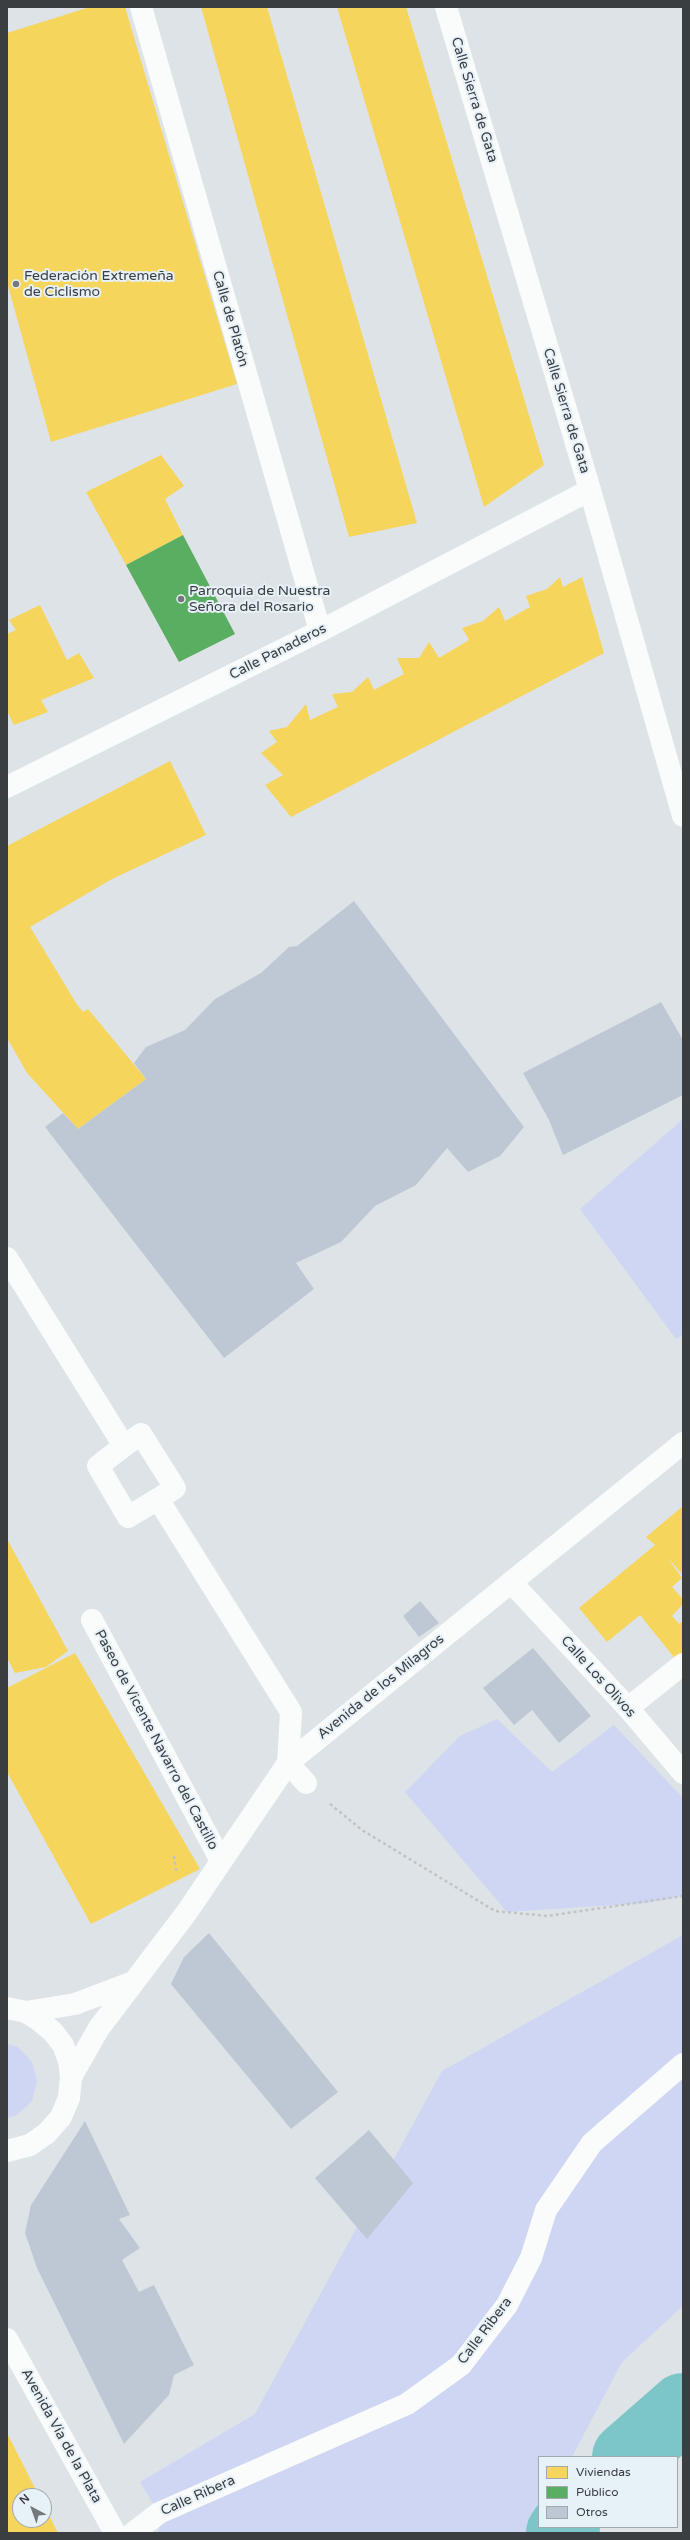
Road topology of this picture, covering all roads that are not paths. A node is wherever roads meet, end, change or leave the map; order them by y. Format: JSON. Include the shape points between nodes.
{"nodes":[{"id":1,"x":141,"y":7,"type":"edge"},
{"id":2,"x":446,"y":7,"type":"edge"},
{"id":3,"x":590,"y":490,"type":"junction"},
{"id":4,"x":320,"y":631,"type":"junction"},
{"id":5,"x":7,"y":787,"type":"edge"},
{"id":6,"x":683,"y":816,"type":"edge"},
{"id":7,"x":7,"y":1258,"type":"edge"},
{"id":8,"x":683,"y":1443,"type":"edge"},
{"id":9,"x":124,"y":1446,"type":"junction"},
{"id":10,"x":158,"y":1499,"type":"junction"},
{"id":11,"x":511,"y":1582,"type":"junction"},
{"id":12,"x":92,"y":1620,"type":"dead end"},
{"id":13,"x":683,"y":1664,"type":"edge"},
{"id":14,"x":628,"y":1708,"type":"junction"},
{"id":15,"x":288,"y":1763,"type":"junction"},
{"id":16,"x":683,"y":1773,"type":"edge"},
{"id":17,"x":306,"y":1783,"type":"road end"},
{"id":18,"x":220,"y":1859,"type":"junction"},
{"id":19,"x":133,"y":1982,"type":"junction"},
{"id":20,"x":16,"y":2010,"type":"edge"},
{"id":21,"x":683,"y":2064,"type":"edge"},
{"id":22,"x":71,"y":2077,"type":"junction"},
{"id":23,"x":7,"y":2151,"type":"edge"},
{"id":24,"x":7,"y":2338,"type":"edge"},
{"id":25,"x":115,"y":2533,"type":"edge"},
{"id":26,"x":134,"y":2533,"type":"edge"}],
"edges":[{"from":1,"to":4,"type":"street","name":"Calle de Platón"},
{"from":2,"to":3,"type":"street","name":"Calle Sierra de Gata"},
{"from":3,"to":4,"type":"street","name":"Calle Panaderos"},
{"from":3,"to":6,"type":"street","name":"Calle Sierra de Gata"},
{"from":4,"to":5,"type":"street","name":"Calle Panaderos"},
{"from":7,"to":9,"type":"street"},
{"from":8,"to":11,"type":"street","name":"Avenida de los Milagros"},
{"from":9,"to":10,"type":"street","via":[[141,1434],[175,1488]]},
{"from":9,"to":10,"type":"street","via":[[98,1466],[128,1516]]},
{"from":10,"to":15,"type":"street","via":[[291,1712]]},
{"from":11,"to":14,"type":"street","name":"Calle Los Olivos"},
{"from":11,"to":15,"type":"street","name":"Avenida de los Milagros"},
{"from":12,"to":18,"type":"street","name":"Paseo de Vicente Navarro del Castillo"},
{"from":13,"to":14,"type":"street"},
{"from":14,"to":16,"type":"street","name":"Calle Los Olivos"},
{"from":15,"to":17,"type":"street"},
{"from":15,"to":18,"type":"street","name":"Avenida de los Milagros"},
{"from":18,"to":19,"type":"street","name":"Avenida de los Milagros","via":[[187,1912]]},
{"from":19,"to":20,"type":"street","via":[[75,2004]]},
{"from":19,"to":22,"type":"street","name":"Avenida de los Milagros","via":[[99,2028]]},
{"from":20,"to":22,"type":"street","via":[[40,2021],[63,2045]]},
{"from":21,"to":26,"type":"street","name":"Calle Ribera","via":[[592,2143],[546,2210],[531,2258],[507,2305],[461,2365],[407,2404],[159,2513]]},
{"from":22,"to":23,"type":"street","via":[[69,2098],[64,2111],[47,2133],[30,2145]]},
{"from":24,"to":25,"type":"street","name":"Avenida Vía de la Plata"}]}
